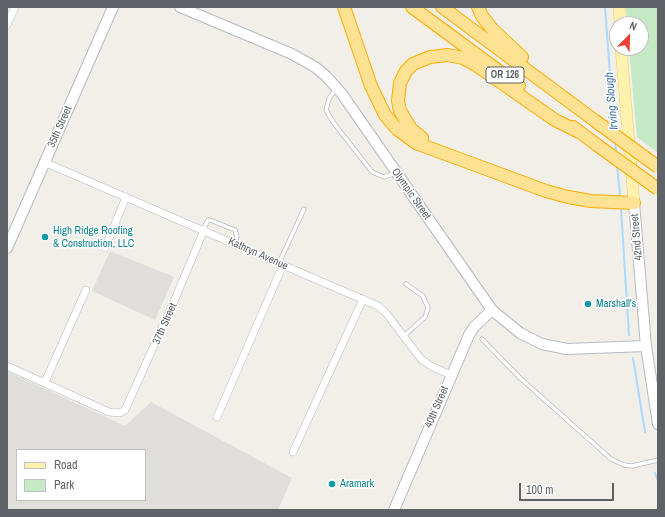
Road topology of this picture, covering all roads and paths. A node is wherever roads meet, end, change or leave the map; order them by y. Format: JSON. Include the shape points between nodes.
{"nodes":[{"id":1,"x":15,"y":7,"type":"edge"},
{"id":2,"x":113,"y":7,"type":"edge"},
{"id":3,"x":180,"y":7,"type":"edge"},
{"id":4,"x":344,"y":7,"type":"edge"},
{"id":5,"x":412,"y":7,"type":"edge"},
{"id":6,"x":442,"y":7,"type":"edge"},
{"id":7,"x":478,"y":7,"type":"edge"},
{"id":8,"x":7,"y":25,"type":"edge"},
{"id":9,"x":622,"y":56,"type":"edge"},
{"id":10,"x":337,"y":87,"type":"junction"},
{"id":11,"x":562,"y":95,"type":"junction"},
{"id":12,"x":579,"y":132,"type":"junction"},
{"id":13,"x":450,"y":155,"type":"junction"},
{"id":14,"x":44,"y":162,"type":"junction"},
{"id":15,"x":658,"y":167,"type":"edge"},
{"id":16,"x":397,"y":172,"type":"junction"},
{"id":17,"x":658,"y":189,"type":"edge"},
{"id":18,"x":126,"y":197,"type":"junction"},
{"id":19,"x":634,"y":203,"type":"junction"},
{"id":20,"x":304,"y":209,"type":"dead end"},
{"id":21,"x":203,"y":230,"type":"junction"},
{"id":22,"x":234,"y":244,"type":"junction"},
{"id":23,"x":7,"y":248,"type":"edge"},
{"id":24,"x":105,"y":248,"type":"dead end"},
{"id":25,"x":281,"y":264,"type":"junction"},
{"id":26,"x":406,"y":284,"type":"dead end"},
{"id":27,"x":86,"y":290,"type":"dead end"},
{"id":28,"x":363,"y":300,"type":"junction"},
{"id":29,"x":492,"y":310,"type":"junction"},
{"id":30,"x":404,"y":336,"type":"junction"},
{"id":31,"x":482,"y":339,"type":"dead end"},
{"id":32,"x":646,"y":346,"type":"junction"},
{"id":33,"x":7,"y":366,"type":"edge"},
{"id":34,"x":451,"y":375,"type":"junction"},
{"id":35,"x":44,"y":382,"type":"junction"},
{"id":36,"x":217,"y":417,"type":"dead end"},
{"id":37,"x":658,"y":424,"type":"edge"},
{"id":38,"x":294,"y":452,"type":"dead end"},
{"id":39,"x":658,"y":460,"type":"edge"},
{"id":40,"x":394,"y":510,"type":"edge"}],
"edges":[{"from":1,"to":8,"type":"street"},
{"from":2,"to":14,"type":"main road","name":"35th Street"},
{"from":3,"to":10,"type":"main road","name":"Olympic Street","via":[[304,60]]},
{"from":4,"to":13,"type":"highway","via":[[371,86],[385,115],[397,129],[416,143]]},
{"from":5,"to":12,"type":"highway","number":"OR 126"},
{"from":6,"to":11,"type":"highway","number":"OR 126"},
{"from":7,"to":11,"type":"highway","via":[[492,29],[544,75]]},
{"from":9,"to":19,"type":"main road","name":"42nd Street"},
{"from":10,"to":16,"type":"main road","name":"Olympic Street"},
{"from":10,"to":16,"type":"lane","via":[[326,110],[333,122],[372,172],[384,177]]},
{"from":11,"to":15,"type":"highway","number":"OR 126","bridge":true},
{"from":12,"to":13,"type":"highway","via":[[555,120],[463,58],[448,55],[430,57],[413,64],[406,71],[400,83],[400,112],[411,129]]},
{"from":12,"to":17,"type":"highway","number":"OR 126","bridge":true},
{"from":13,"to":19,"type":"highway","via":[[568,197]]},
{"from":14,"to":18,"type":"street","name":"Kathryn Avenue"},
{"from":14,"to":23,"type":"main road","name":"35th Street"},
{"from":16,"to":29,"type":"main road","name":"Olympic Street"},
{"from":18,"to":21,"type":"street","name":"Kathryn Avenue"},
{"from":18,"to":24,"type":"street"},
{"from":19,"to":32,"type":"main road","name":"42nd Street"},
{"from":20,"to":25,"type":"lane"},
{"from":21,"to":22,"type":"street","name":"Kathryn Avenue"},
{"from":21,"to":22,"type":"lane","via":[[208,220],[235,230],[237,237]]},
{"from":21,"to":35,"type":"street","name":"37th Street","via":[[125,410],[109,412]]},
{"from":22,"to":25,"type":"street","name":"Kathryn Avenue"},
{"from":25,"to":28,"type":"street","name":"Kathryn Avenue"},
{"from":25,"to":36,"type":"street"},
{"from":26,"to":30,"type":"lane","via":[[423,296],[428,308],[425,317]]},
{"from":27,"to":35,"type":"street"},
{"from":28,"to":30,"type":"street","name":"Kathryn Avenue","via":[[378,306],[386,313]]},
{"from":28,"to":38,"type":"street"},
{"from":29,"to":32,"type":"main road","name":"Olympic Street","via":[[520,333],[555,347],[579,350]]},
{"from":29,"to":34,"type":"main road","name":"40th Street","via":[[474,327]]},
{"from":30,"to":34,"type":"street","name":"Kathryn Avenue","via":[[421,359]]},
{"from":31,"to":39,"type":"lane","via":[[520,378],[611,459],[632,466]]},
{"from":32,"to":37,"type":"main road","name":"42nd Street"},
{"from":33,"to":35,"type":"street"},
{"from":34,"to":40,"type":"main road","name":"40th Street"}]}
